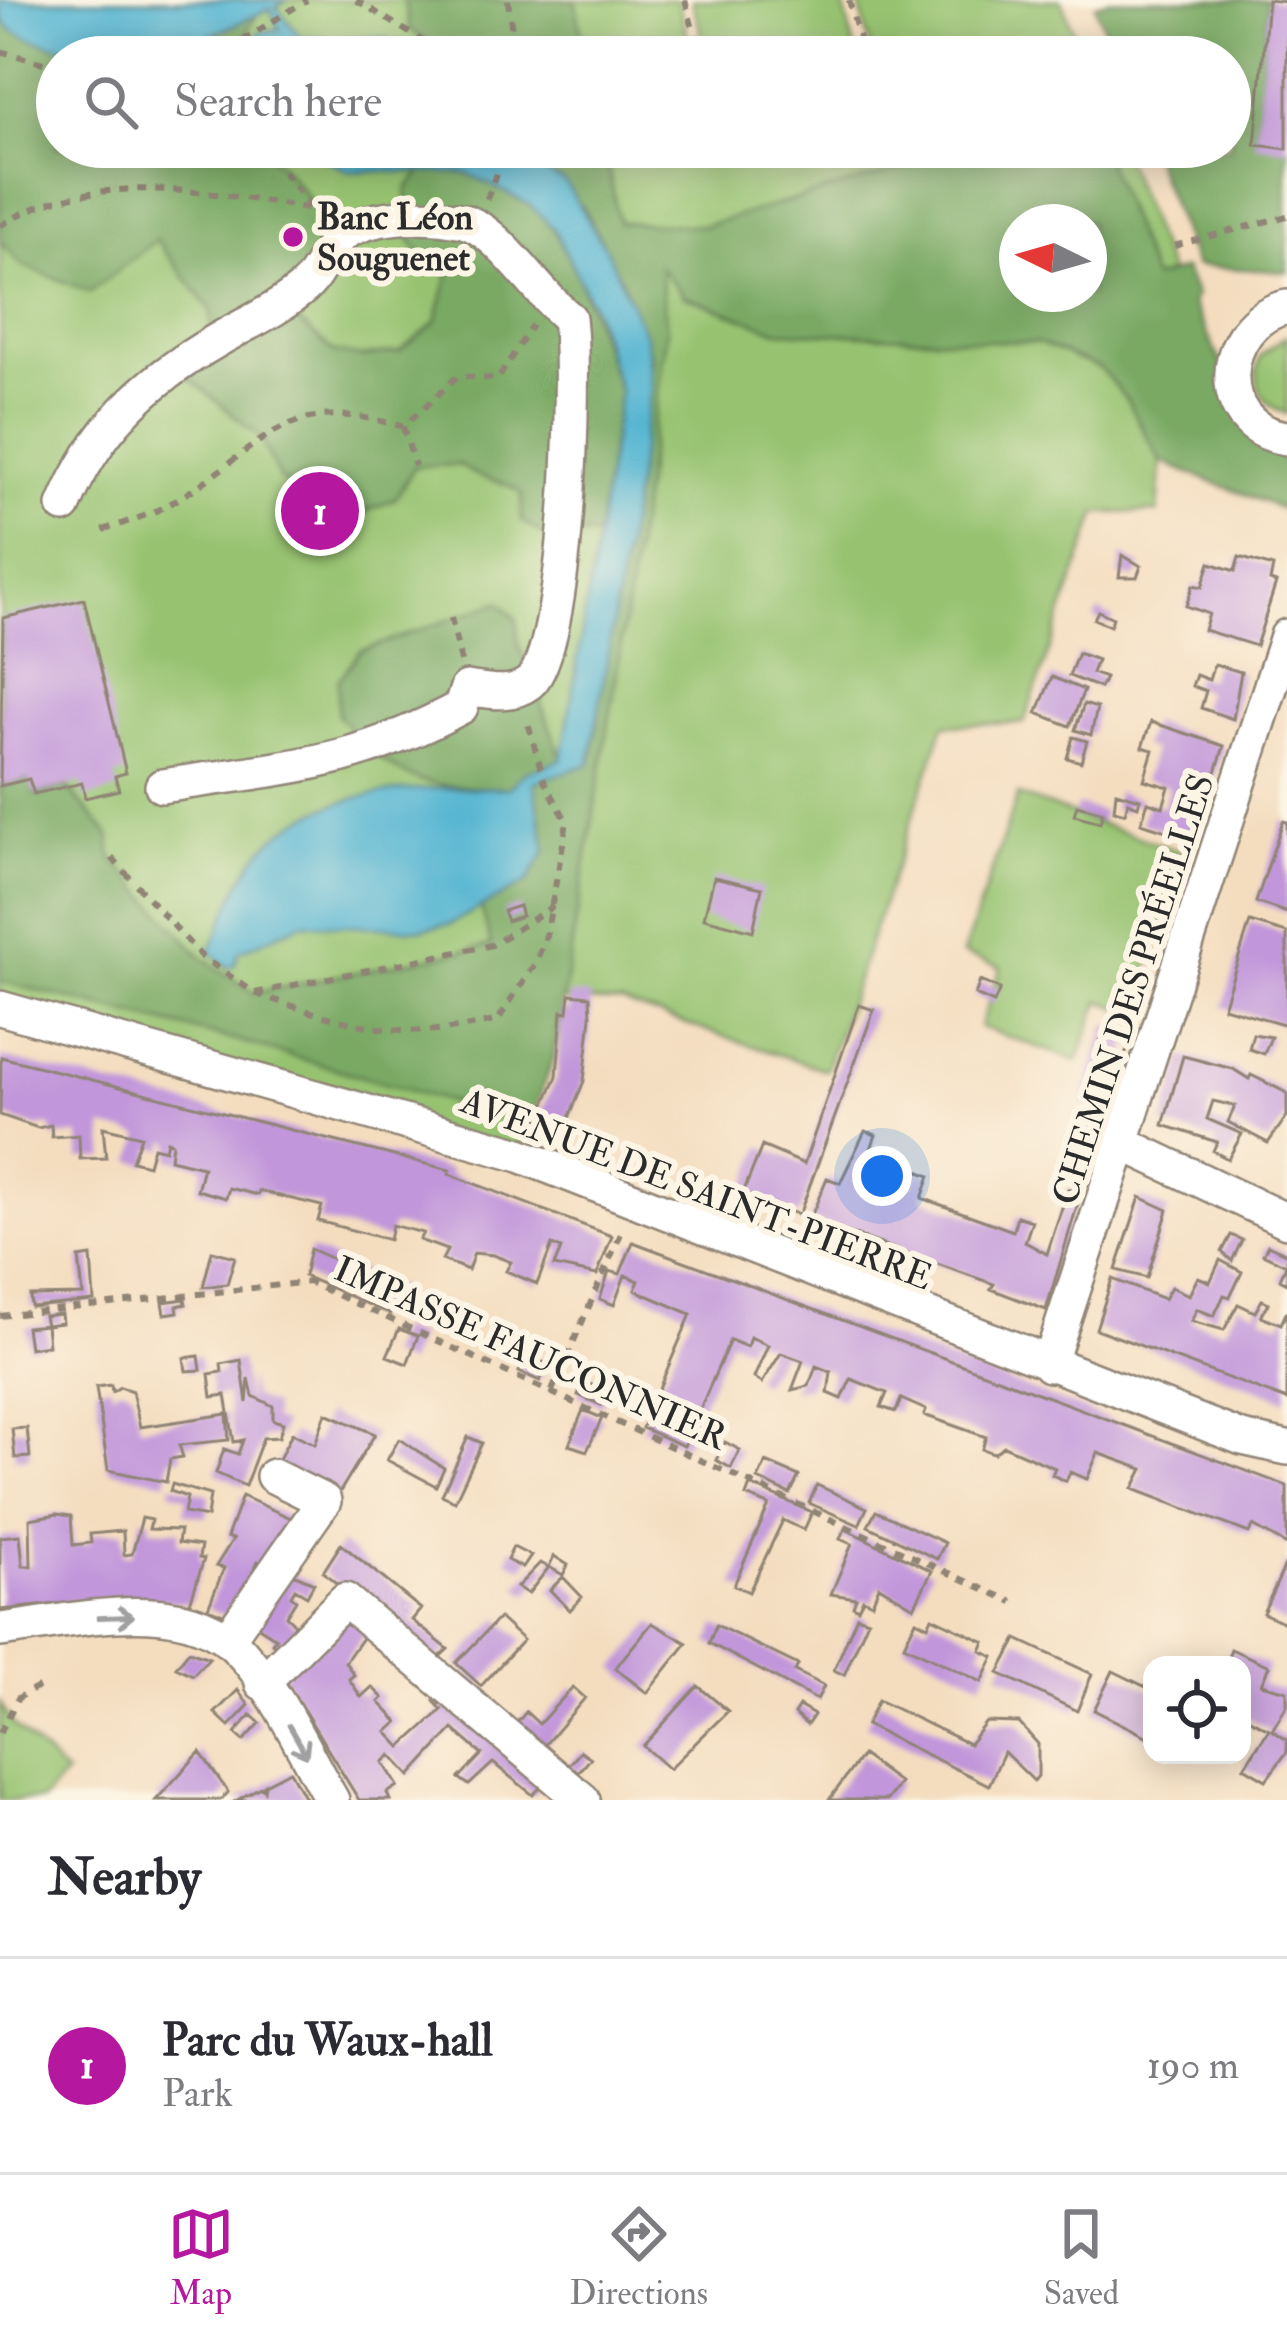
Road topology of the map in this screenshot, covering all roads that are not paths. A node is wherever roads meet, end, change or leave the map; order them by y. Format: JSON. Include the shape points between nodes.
{"nodes":[{"id":1,"x":1287,"y":307,"type":"edge"},
{"id":2,"x":1287,"y":438,"type":"edge"},
{"id":3,"x":64,"y":506,"type":"dead end"},
{"id":4,"x":1287,"y":636,"type":"edge"},
{"id":5,"x":162,"y":786,"type":"dead end"},
{"id":6,"x":0,"y":1008,"type":"edge"},
{"id":7,"x":1124,"y":1144,"type":"junction"},
{"id":8,"x":1287,"y":1221,"type":"edge"},
{"id":9,"x":1049,"y":1365,"type":"junction"},
{"id":10,"x":1287,"y":1448,"type":"edge"},
{"id":11,"x":273,"y":1476,"type":"dead end"},
{"id":12,"x":0,"y":1630,"type":"edge"},
{"id":13,"x":227,"y":1640,"type":"junction"},
{"id":14,"x":262,"y":1683,"type":"junction"},
{"id":15,"x":332,"y":1800,"type":"edge"},
{"id":16,"x":583,"y":1800,"type":"edge"}],
"edges":[{"from":1,"to":2,"type":"street","via":[[1244,332],[1230,381],[1251,422]]},
{"from":3,"to":5,"type":"street","via":[[93,442],[132,399],[306,286],[341,235],[368,223],[432,216],[479,225],[569,318],[575,421],[562,573],[532,681],[509,693],[466,688],[461,707],[370,751],[296,770]]},
{"from":4,"to":7,"type":"street","name":"CHEMIN DES PRÉELLES"},
{"from":6,"to":9,"type":"street","name":"AVENUE DE SAINT-PIERRE","via":[[461,1136]]},
{"from":7,"to":8,"type":"street"},
{"from":7,"to":9,"type":"street","name":"CHEMIN DES PRÉELLES"},
{"from":9,"to":10,"type":"street","name":"AVENUE DE SAINT-PIERRE"},
{"from":11,"to":13,"type":"street","via":[[325,1501]]},
{"from":12,"to":13,"type":"street","one_way":true,"via":[[115,1615],[184,1621]]},
{"from":13,"to":14,"type":"street"},
{"from":14,"to":15,"type":"street","one_way":true},
{"from":14,"to":16,"type":"street","via":[[346,1600]]}]}
